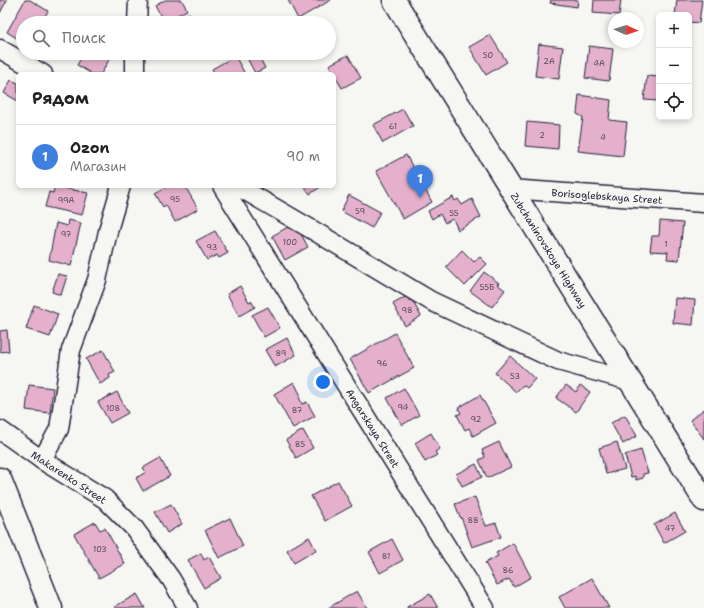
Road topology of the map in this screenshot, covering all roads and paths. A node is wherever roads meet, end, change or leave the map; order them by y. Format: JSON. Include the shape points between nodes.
{"nodes":[{"id":1,"x":138,"y":0,"type":"edge"},
{"id":2,"x":394,"y":0,"type":"edge"},
{"id":3,"x":137,"y":16,"type":"edge"},
{"id":4,"x":0,"y":49,"type":"edge"},
{"id":5,"x":16,"y":58,"type":"edge"},
{"id":6,"x":19,"y":60,"type":"edge"},
{"id":7,"x":135,"y":60,"type":"edge"},
{"id":8,"x":40,"y":72,"type":"edge"},
{"id":9,"x":135,"y":72,"type":"edge"},
{"id":10,"x":120,"y":188,"type":"edge"},
{"id":11,"x":223,"y":188,"type":"edge"},
{"id":12,"x":240,"y":188,"type":"edge"},
{"id":13,"x":510,"y":189,"type":"junction"},
{"id":14,"x":704,"y":203,"type":"edge"},
{"id":15,"x":630,"y":381,"type":"junction"},
{"id":16,"x":0,"y":430,"type":"edge"},
{"id":17,"x":42,"y":460,"type":"junction"},
{"id":18,"x":0,"y":479,"type":"edge"},
{"id":19,"x":704,"y":500,"type":"edge"},
{"id":20,"x":51,"y":608,"type":"edge"},
{"id":21,"x":188,"y":608,"type":"edge"},
{"id":22,"x":485,"y":608,"type":"edge"}],
"edges":[{"from":1,"to":3,"type":"street"},
{"from":2,"to":13,"type":"main road","name":"Zubchaninovskoye Highway"},
{"from":4,"to":5,"type":"street"},
{"from":6,"to":8,"type":"street"},
{"from":7,"to":9,"type":"street"},
{"from":10,"to":17,"type":"street","via":[[98,280],[71,350],[59,429]]},
{"from":11,"to":22,"type":"street","name":"Angarskaya Street"},
{"from":12,"to":15,"type":"street","via":[[311,228],[431,302],[558,361]]},
{"from":13,"to":14,"type":"street","name":"Borisoglebskaya Street"},
{"from":13,"to":15,"type":"main road","name":"Zubchaninovskoye Highway"},
{"from":15,"to":19,"type":"main road","name":"Zubchaninovskoye Highway"},
{"from":16,"to":17,"type":"street","name":"Makarenko Street"},
{"from":17,"to":21,"type":"street","name":"Makarenko Street","via":[[105,499],[134,528],[171,579]]},
{"from":18,"to":20,"type":"main road"}]}
